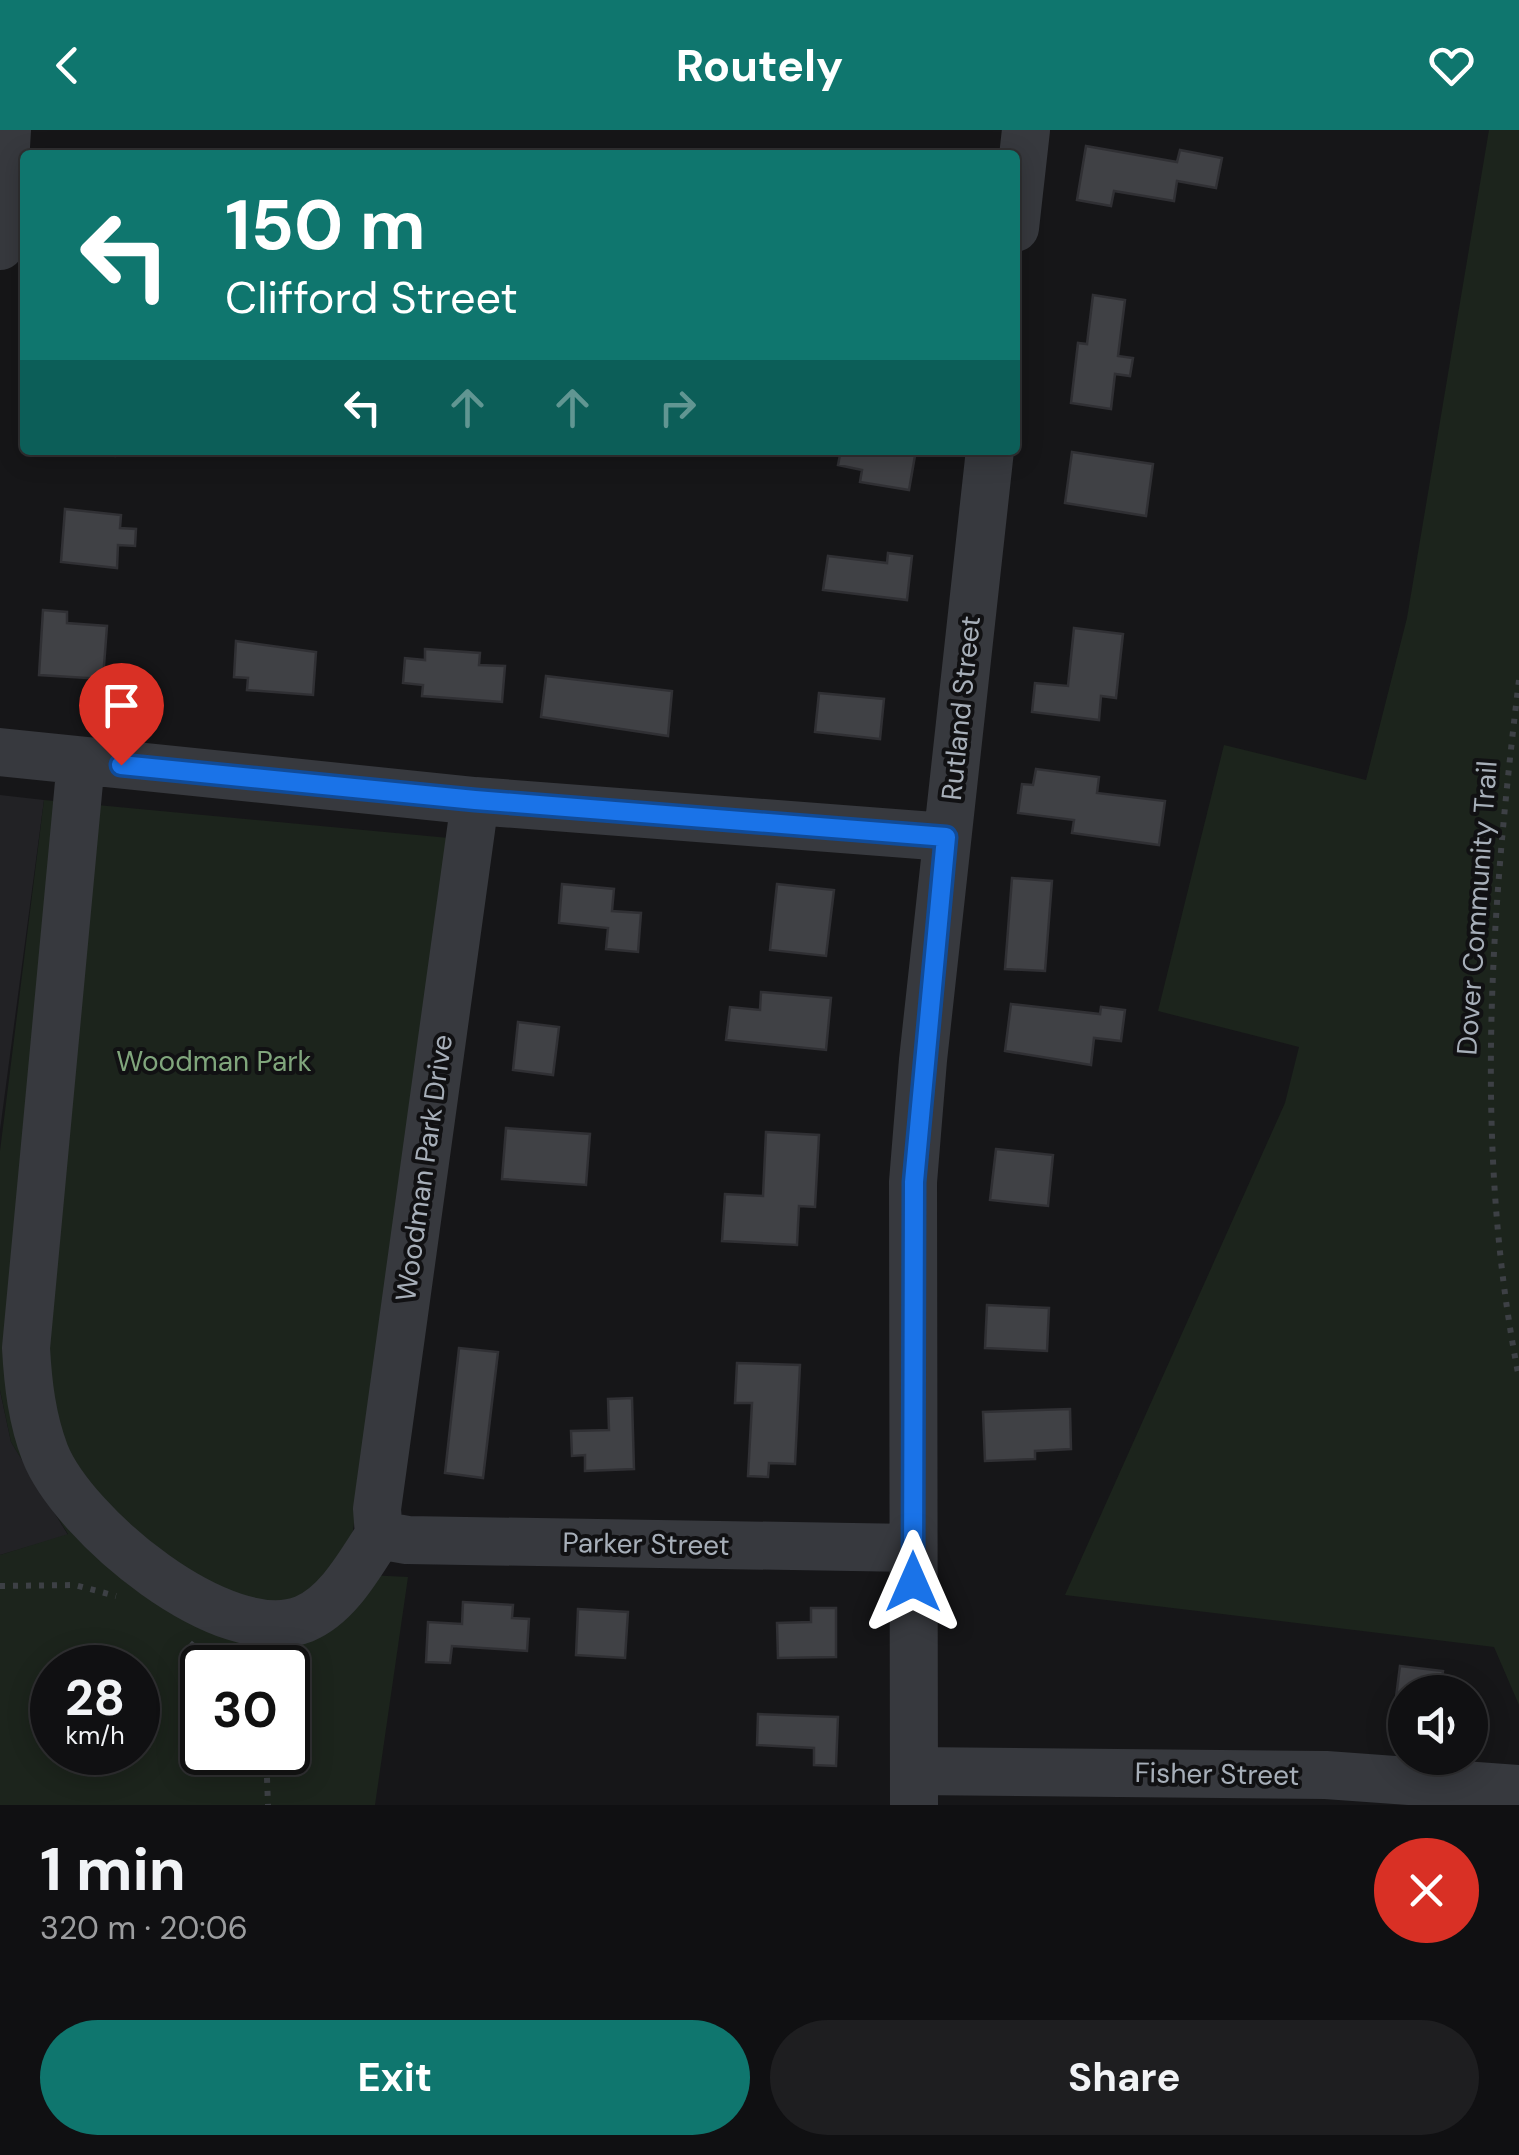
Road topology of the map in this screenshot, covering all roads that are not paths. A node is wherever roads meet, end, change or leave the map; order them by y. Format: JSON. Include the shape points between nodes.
{"nodes":[{"id":1,"x":7,"y":130,"type":"edge"},
{"id":2,"x":1026,"y":130,"type":"edge"},
{"id":3,"x":1020,"y":183,"type":"edge"},
{"id":4,"x":0,"y":246,"type":"edge"},
{"id":5,"x":989,"y":455,"type":"edge"},
{"id":6,"x":0,"y":752,"type":"edge"},
{"id":7,"x":81,"y":761,"type":"junction"},
{"id":8,"x":475,"y":800,"type":"junction"},
{"id":9,"x":946,"y":837,"type":"junction"},
{"id":10,"x":18,"y":1424,"type":"edge"},
{"id":11,"x":379,"y":1534,"type":"junction"},
{"id":12,"x":913,"y":1548,"type":"junction"},
{"id":13,"x":914,"y":1788,"type":"edge"},
{"id":14,"x":1519,"y":1788,"type":"edge"}],
"edges":[{"from":1,"to":4,"type":"street"},
{"from":2,"to":3,"type":"street"},
{"from":5,"to":9,"type":"street","name":"Rutland Street"},
{"from":6,"to":7,"type":"street"},
{"from":7,"to":8,"type":"street"},
{"from":7,"to":10,"type":"street","via":[[26,1348],[28,1390]]},
{"from":8,"to":9,"type":"street"},
{"from":8,"to":11,"type":"street","name":"Woodman Park Drive","via":[[377,1509]]},
{"from":9,"to":12,"type":"street","name":"Rutland Street","via":[[914,1182]]},
{"from":10,"to":11,"type":"street","via":[[80,1509],[152,1569],[228,1618],[281,1625],[306,1618],[328,1603]]},
{"from":11,"to":12,"type":"street","name":"Parker Street","via":[[407,1540]]},
{"from":12,"to":13,"type":"street","name":"Rutland Street"},
{"from":13,"to":14,"type":"street","name":"Fisher Street","via":[[1326,1775]]}]}
